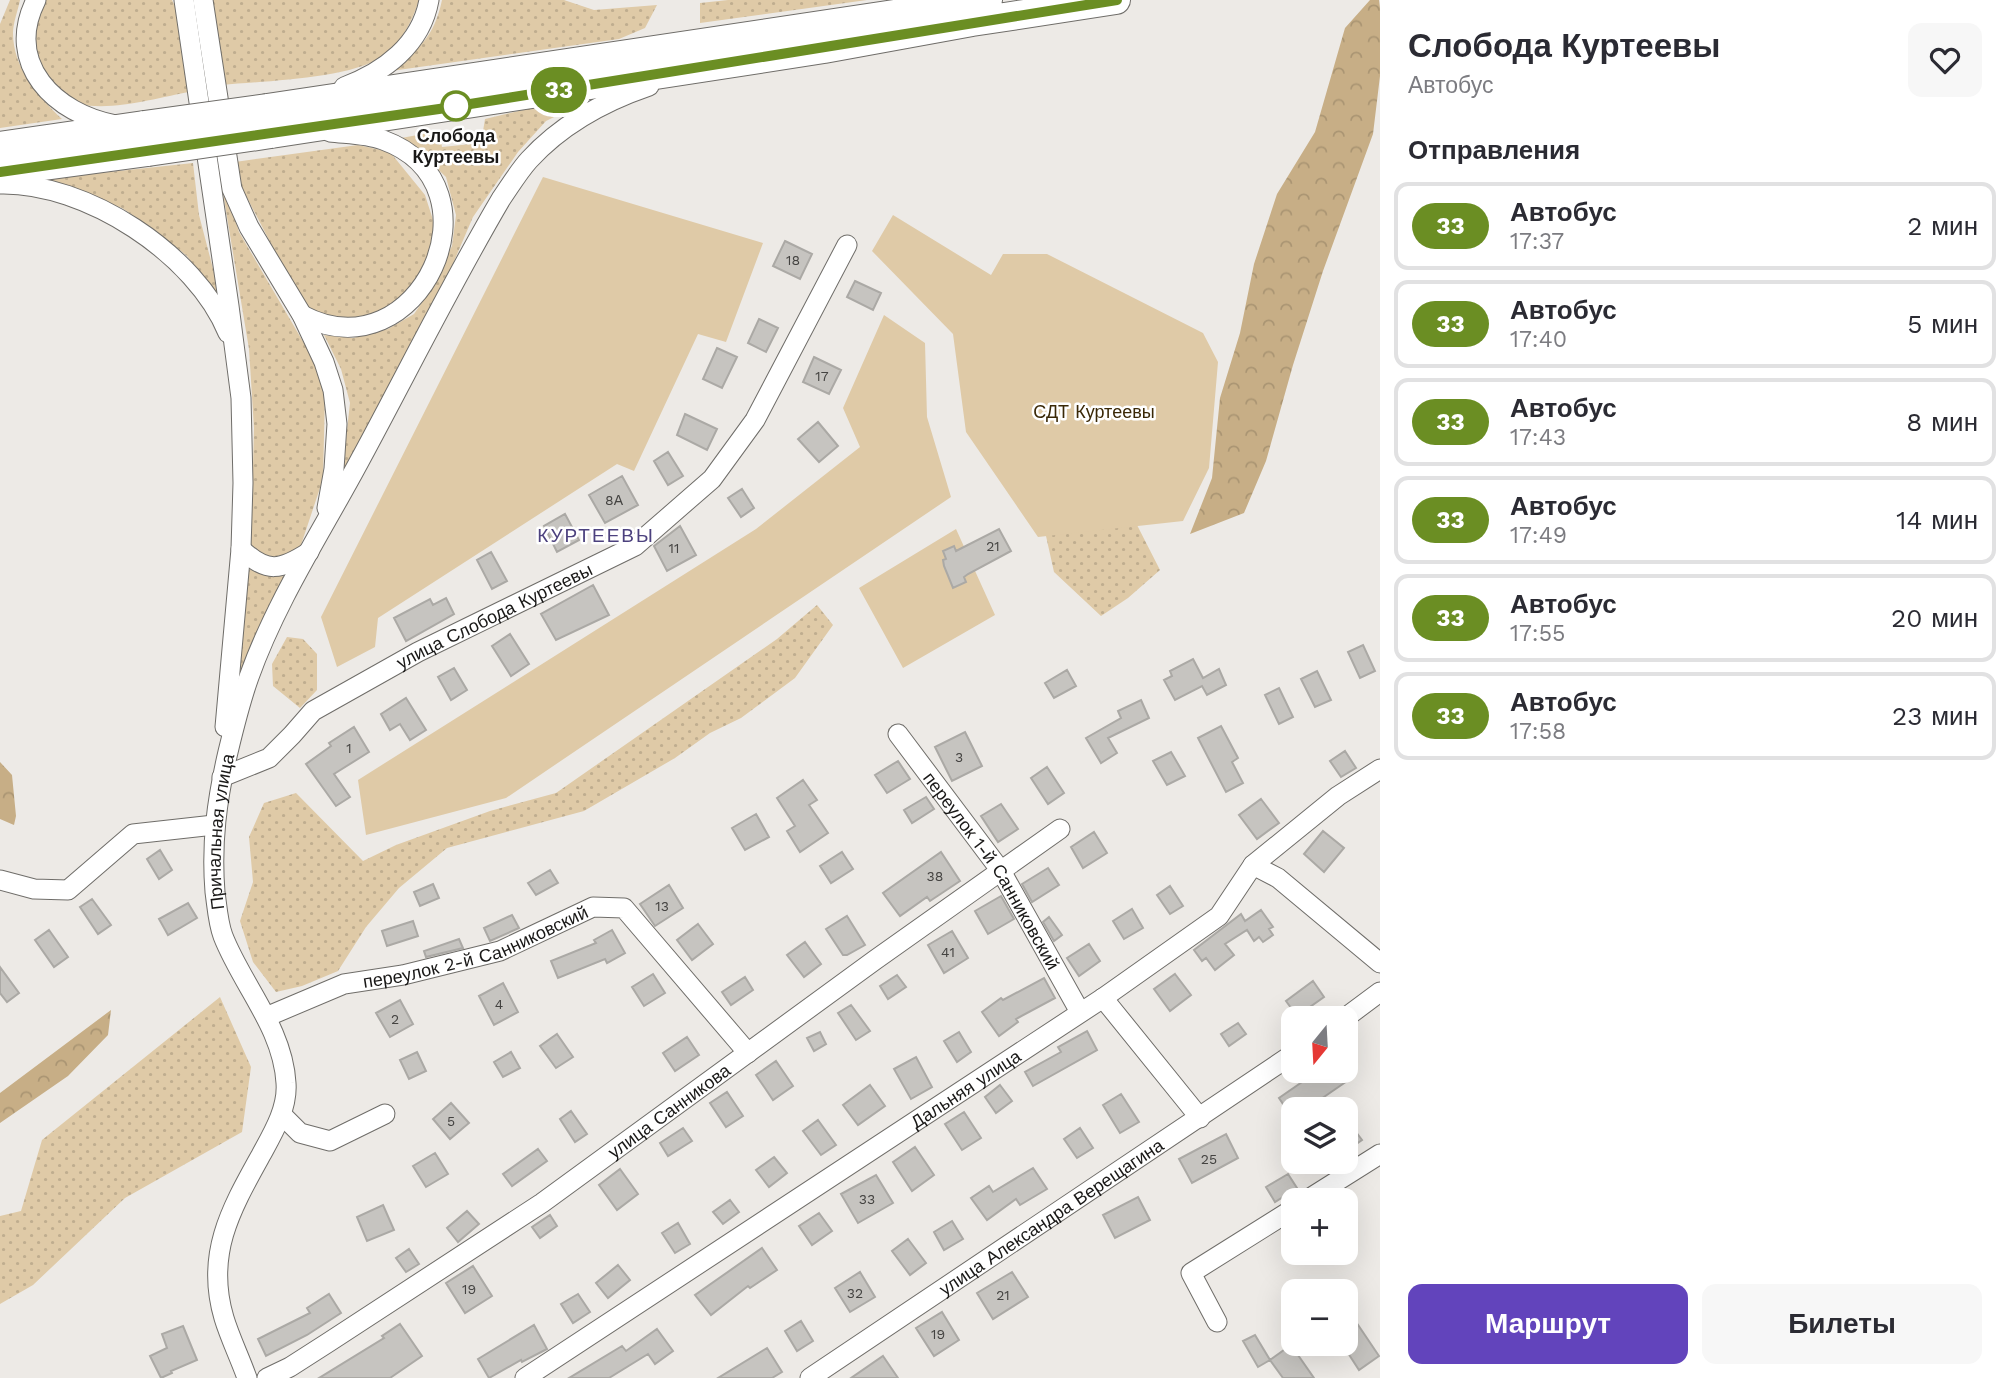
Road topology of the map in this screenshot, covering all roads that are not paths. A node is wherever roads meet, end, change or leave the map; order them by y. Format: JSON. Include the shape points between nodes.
{"nodes":[{"id":1,"x":37,"y":0,"type":"edge"},
{"id":2,"x":203,"y":0,"type":"edge"},
{"id":3,"x":429,"y":0,"type":"edge"},
{"id":4,"x":988,"y":0,"type":"edge"},
{"id":5,"x":1116,"y":0,"type":"edge"},
{"id":6,"x":183,"y":2,"type":"edge"},
{"id":7,"x":703,"y":67,"type":"junction"},
{"id":8,"x":303,"y":116,"type":"junction"},
{"id":9,"x":140,"y":135,"type":"junction"},
{"id":10,"x":0,"y":146,"type":"edge"},
{"id":11,"x":0,"y":172,"type":"edge"},
{"id":12,"x":0,"y":184,"type":"edge"},
{"id":13,"x":847,"y":245,"type":"dead end"},
{"id":14,"x":302,"y":315,"type":"junction"},
{"id":15,"x":237,"y":358,"type":"junction"},
{"id":16,"x":324,"y":522,"type":"junction"},
{"id":17,"x":241,"y":549,"type":"junction"},
{"id":18,"x":309,"y":552,"type":"junction"},
{"id":19,"x":898,"y":734,"type":"dead end"},
{"id":20,"x":1380,"y":769,"type":"edge"},
{"id":21,"x":222,"y":777,"type":"junction"},
{"id":22,"x":214,"y":825,"type":"junction"},
{"id":23,"x":1060,"y":829,"type":"dead end"},
{"id":24,"x":1253,"y":865,"type":"junction"},
{"id":25,"x":1001,"y":871,"type":"junction"},
{"id":26,"x":0,"y":880,"type":"edge"},
{"id":27,"x":1380,"y":963,"type":"edge"},
{"id":28,"x":1103,"y":998,"type":"junction"},
{"id":29,"x":1378,"y":998,"type":"edge"},
{"id":30,"x":1358,"y":1010,"type":"edge"},
{"id":31,"x":1080,"y":1012,"type":"junction"},
{"id":32,"x":266,"y":1017,"type":"junction"},
{"id":33,"x":748,"y":1053,"type":"junction"},
{"id":34,"x":1281,"y":1062,"type":"edge"},
{"id":35,"x":385,"y":1114,"type":"dead end"},
{"id":36,"x":282,"y":1115,"type":"junction"},
{"id":37,"x":1200,"y":1118,"type":"junction"},
{"id":38,"x":1380,"y":1154,"type":"edge"},
{"id":39,"x":1326,"y":1188,"type":"edge"},
{"id":40,"x":1281,"y":1217,"type":"edge"},
{"id":41,"x":1217,"y":1322,"type":"dead end"},
{"id":42,"x":247,"y":1378,"type":"edge"},
{"id":43,"x":267,"y":1378,"type":"edge"},
{"id":44,"x":525,"y":1378,"type":"edge"},
{"id":45,"x":810,"y":1378,"type":"edge"}],
"edges":[{"from":1,"to":9,"type":"street","via":[[26,44],[29,61],[43,86],[55,99],[88,118]]},
{"from":2,"to":14,"type":"street","via":[[232,189],[249,227]]},
{"from":3,"to":8,"type":"street","via":[[413,40],[385,67]]},
{"from":4,"to":8,"type":"highway"},
{"from":5,"to":7,"type":"highway"},
{"from":6,"to":15,"type":"street"},
{"from":7,"to":8,"type":"highway"},
{"from":7,"to":16,"type":"street","via":[[611,100],[558,134],[529,160],[477,240]]},
{"from":8,"to":9,"type":"highway","bridge":true},
{"from":8,"to":14,"type":"street","via":[[380,138],[410,155],[435,184],[444,231],[441,252],[429,278],[388,318],[345,329]]},
{"from":9,"to":10,"type":"highway"},
{"from":9,"to":11,"type":"highway"},
{"from":12,"to":15,"type":"street","via":[[71,198],[122,220],[161,247],[204,292],[227,330]]},
{"from":13,"to":21,"type":"street","name":"улица Слобода Куртеевы","via":[[755,420],[712,479],[635,546],[418,652],[313,711],[269,758]]},
{"from":14,"to":16,"type":"street","via":[[333,390],[337,424]]},
{"from":15,"to":17,"type":"street"},
{"from":16,"to":18,"type":"street","name":"Причальная улица"},
{"from":17,"to":18,"type":"street","via":[[269,568],[290,564]]},
{"from":17,"to":21,"type":"street"},
{"from":18,"to":21,"type":"street","name":"Причальная улица","via":[[250,674]]},
{"from":19,"to":25,"type":"street","name":"переулок 1-й Санниковский"},
{"from":20,"to":24,"type":"street","name":"Дальняя улица","via":[[1338,796]]},
{"from":21,"to":22,"type":"street","name":"Причальная улица"},
{"from":22,"to":26,"type":"street","via":[[133,834],[68,890],[34,889]]},
{"from":22,"to":32,"type":"street","name":"Причальная улица","via":[[215,894],[222,933]]},
{"from":23,"to":25,"type":"street","name":"улица Санникова"},
{"from":24,"to":27,"type":"street","via":[[1278,878]]},
{"from":24,"to":28,"type":"street","name":"Дальняя улица","via":[[1219,916]]},
{"from":25,"to":31,"type":"street","name":"переулок 1-й Санниковский"},
{"from":25,"to":33,"type":"street","name":"улица Санникова"},
{"from":28,"to":31,"type":"street","name":"Дальняя улица"},
{"from":28,"to":37,"type":"street"},
{"from":29,"to":30,"type":"street"},
{"from":31,"to":44,"type":"street","name":"Дальняя улица"},
{"from":32,"to":33,"type":"street","name":"переулок 2-й Санниковский","via":[[344,984],[500,951],[593,907],[624,908]]},
{"from":32,"to":36,"type":"street","name":"Причальная улица","via":[[287,1085]]},
{"from":33,"to":43,"type":"street","name":"улица Санникова","via":[[542,1203]]},
{"from":34,"to":37,"type":"street","name":"улица Александра Верещагина"},
{"from":35,"to":36,"type":"street","via":[[330,1141],[300,1133]]},
{"from":36,"to":42,"type":"street","name":"Причальная улица","via":[[233,1206],[217,1266],[224,1321]]},
{"from":37,"to":45,"type":"street","name":"улица Александра Верещагина"},
{"from":38,"to":39,"type":"street"},
{"from":40,"to":41,"type":"street","via":[[1191,1273]]}]}
